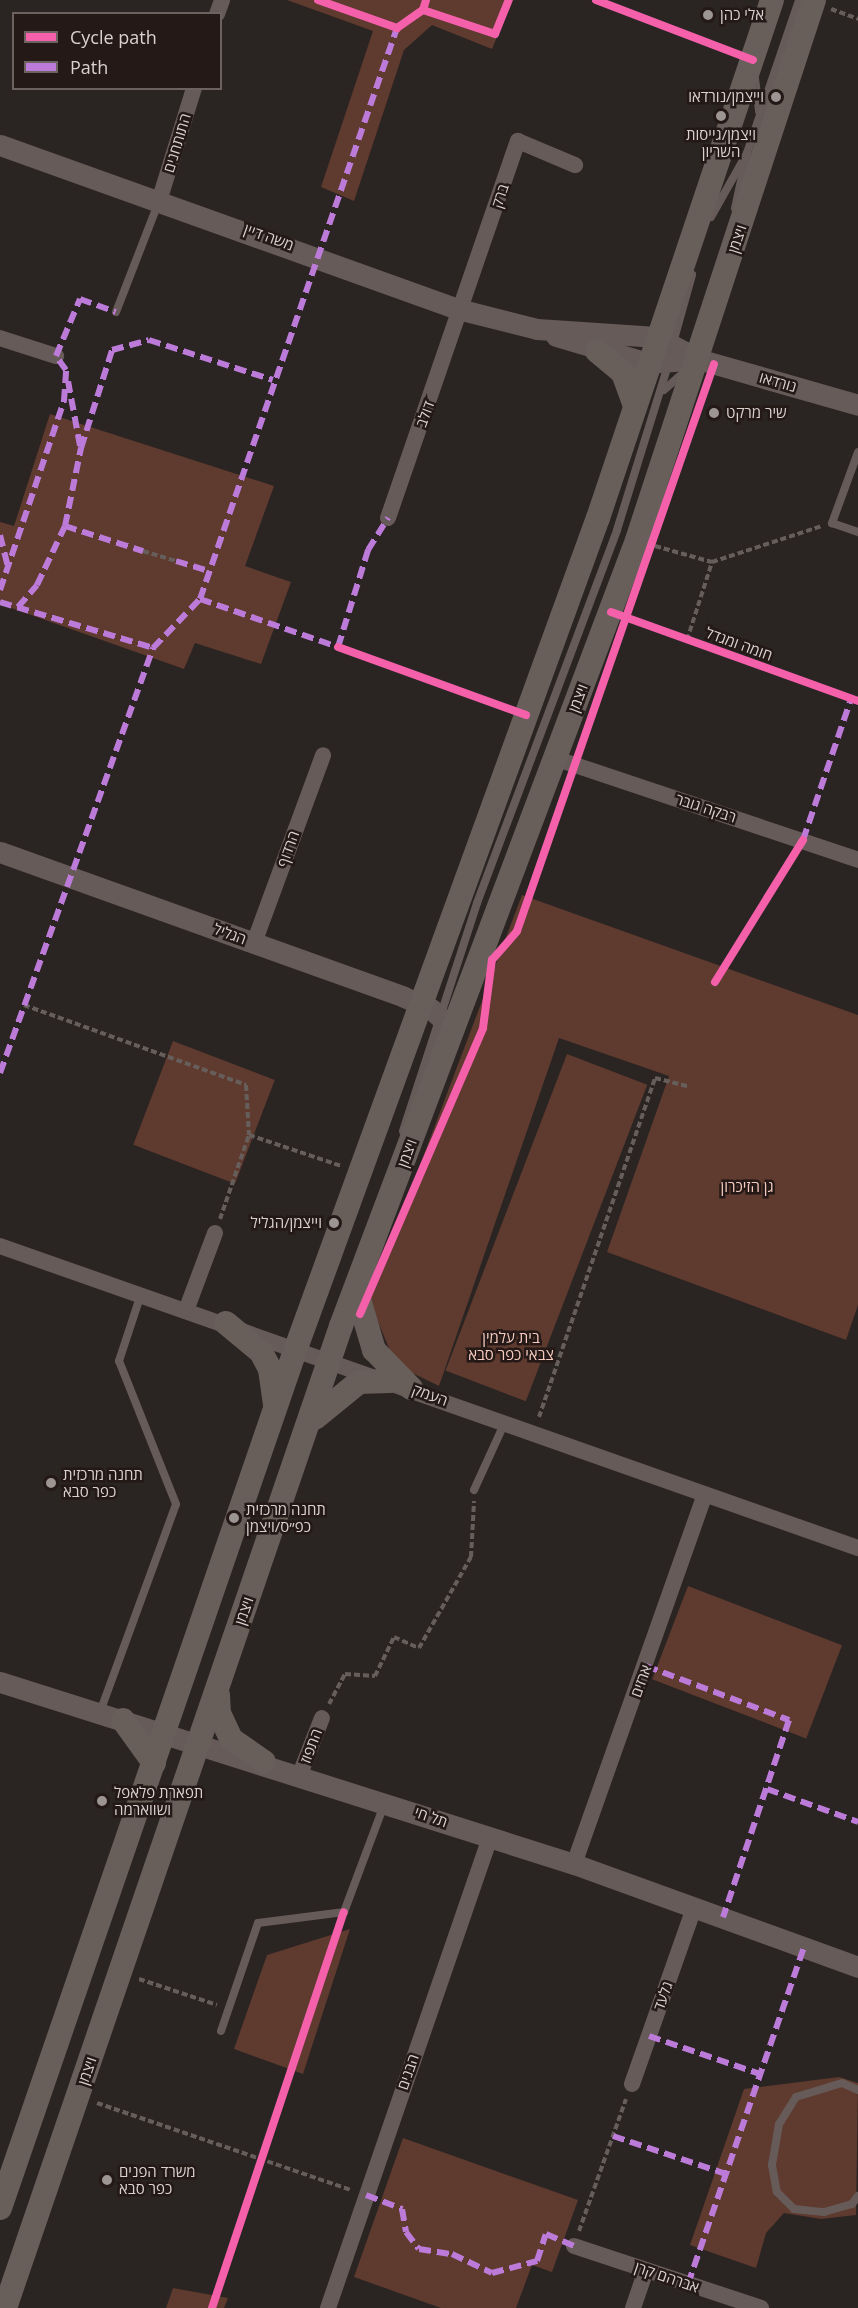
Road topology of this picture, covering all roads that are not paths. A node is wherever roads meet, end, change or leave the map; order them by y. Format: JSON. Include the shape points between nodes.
{"nodes":[{"id":1,"x":772,"y":0,"type":"edge"},
{"id":2,"x":809,"y":1,"type":"edge"},
{"id":3,"x":753,"y":60,"type":"junction"},
{"id":4,"x":193,"y":90,"type":"edge"},
{"id":5,"x":759,"y":116,"type":"junction"},
{"id":6,"x":0,"y":145,"type":"edge"},
{"id":7,"x":747,"y":153,"type":"junction"},
{"id":8,"x":575,"y":165,"type":"dead end"},
{"id":9,"x":160,"y":198,"type":"junction"},
{"id":10,"x":735,"y":242,"type":"junction"},
{"id":11,"x":462,"y":310,"type":"junction"},
{"id":12,"x":116,"y":312,"type":"dead end"},
{"id":13,"x":537,"y":328,"type":"junction"},
{"id":14,"x":0,"y":338,"type":"edge"},
{"id":15,"x":597,"y":351,"type":"junction"},
{"id":16,"x":661,"y":352,"type":"junction"},
{"id":17,"x":56,"y":356,"type":"dead end"},
{"id":18,"x":698,"y":359,"type":"junction"},
{"id":19,"x":663,"y":391,"type":"junction"},
{"id":20,"x":634,"y":403,"type":"junction"},
{"id":21,"x":858,"y":405,"type":"edge"},
{"id":22,"x":858,"y":453,"type":"edge"},
{"id":23,"x":388,"y":518,"type":"dead end"},
{"id":24,"x":858,"y":532,"type":"edge"},
{"id":25,"x":322,"y":755,"type":"dead end"},
{"id":26,"x":554,"y":758,"type":"junction"},
{"id":27,"x":0,"y":852,"type":"edge"},
{"id":28,"x":858,"y":860,"type":"edge"},
{"id":29,"x":477,"y":903,"type":"junction"},
{"id":30,"x":254,"y":943,"type":"junction"},
{"id":31,"x":438,"y":1016,"type":"junction"},
{"id":32,"x":215,"y":1233,"type":"road end"},
{"id":33,"x":0,"y":1246,"type":"edge"},
{"id":34,"x":356,"y":1288,"type":"junction"},
{"id":35,"x":141,"y":1293,"type":"junction"},
{"id":36,"x":187,"y":1308,"type":"junction"},
{"id":37,"x":226,"y":1323,"type":"junction"},
{"id":38,"x":296,"y":1348,"type":"junction"},
{"id":39,"x":329,"y":1360,"type":"junction"},
{"id":40,"x":401,"y":1385,"type":"junction"},
{"id":41,"x":275,"y":1413,"type":"junction"},
{"id":42,"x":506,"y":1422,"type":"junction"},
{"id":43,"x":308,"y":1427,"type":"junction"},
{"id":44,"x":474,"y":1490,"type":"road end"},
{"id":45,"x":704,"y":1496,"type":"junction"},
{"id":46,"x":858,"y":1548,"type":"edge"},
{"id":47,"x":0,"y":1682,"type":"edge"},
{"id":48,"x":219,"y":1684,"type":"junction"},
{"id":49,"x":100,"y":1712,"type":"junction"},
{"id":50,"x":322,"y":1718,"type":"road end"},
{"id":51,"x":123,"y":1720,"type":"junction"},
{"id":52,"x":164,"y":1734,"type":"junction"},
{"id":53,"x":199,"y":1744,"type":"junction"},
{"id":54,"x":264,"y":1762,"type":"junction"},
{"id":55,"x":154,"y":1763,"type":"junction"},
{"id":56,"x":300,"y":1774,"type":"junction"},
{"id":57,"x":385,"y":1802,"type":"junction"},
{"id":58,"x":490,"y":1837,"type":"junction"},
{"id":59,"x":574,"y":1864,"type":"junction"},
{"id":60,"x":694,"y":1908,"type":"junction"},
{"id":61,"x":858,"y":1967,"type":"edge"},
{"id":62,"x":221,"y":2031,"type":"dead end"},
{"id":63,"x":632,"y":2084,"type":"road end"},
{"id":64,"x":858,"y":2090,"type":"edge"},
{"id":65,"x":858,"y":2196,"type":"edge"},
{"id":66,"x":0,"y":2208,"type":"edge"},
{"id":67,"x":574,"y":2246,"type":"road end"},
{"id":68,"x":646,"y":2270,"type":"junction"},
{"id":69,"x":5,"y":2308,"type":"edge"},
{"id":70,"x":328,"y":2308,"type":"edge"},
{"id":71,"x":633,"y":2308,"type":"edge"},
{"id":72,"x":761,"y":2308,"type":"edge"}],
"edges":[{"from":1,"to":3,"type":"main road","name":"ויצמן"},
{"from":2,"to":5,"type":"lane"},
{"from":2,"to":10,"type":"main road","name":"ויצמן"},
{"from":3,"to":5,"type":"lane"},
{"from":3,"to":16,"type":"main road","name":"ויצמן"},
{"from":4,"to":9,"type":"street","name":"התותחנים"},
{"from":5,"to":7,"type":"lane"},
{"from":6,"to":9,"type":"street","name":"משה דיין"},
{"from":7,"to":10,"type":"lane","via":[[737,193]]},
{"from":7,"to":16,"type":"lane","via":[[710,220]]},
{"from":8,"to":11,"type":"street","name":"ברק","via":[[518,141]]},
{"from":9,"to":11,"type":"street","name":"משה דיין"},
{"from":9,"to":12,"type":"lane"},
{"from":10,"to":18,"type":"main road","name":"ויצמן"},
{"from":11,"to":13,"type":"street","name":"משה דיין"},
{"from":11,"to":23,"type":"street","name":"דולב"},
{"from":13,"to":15,"type":"street","name":"משה דיין"},
{"from":13,"to":16,"type":"street","name":"משה דיין"},
{"from":14,"to":17,"type":"street"},
{"from":15,"to":16,"type":"street","name":"משה דיין"},
{"from":15,"to":20,"type":"main road","via":[[623,373]]},
{"from":16,"to":18,"type":"street","name":"משה דיין"},
{"from":16,"to":19,"type":"lane"},
{"from":16,"to":20,"type":"main road","name":"ויצמן"},
{"from":18,"to":19,"type":"lane"},
{"from":18,"to":21,"type":"street","name":"נורדאו"},
{"from":18,"to":26,"type":"main road","name":"ויצמן","via":[[648,544]]},
{"from":19,"to":29,"type":"lane","via":[[587,615]]},
{"from":20,"to":31,"type":"main road","name":"ויצמן"},
{"from":22,"to":24,"type":"lane","via":[[832,523]]},
{"from":25,"to":30,"type":"street","name":"הרדוף"},
{"from":26,"to":28,"type":"street","name":"רבקה גובר"},
{"from":26,"to":31,"type":"main road","name":"ויצמן"},
{"from":27,"to":30,"type":"street","name":"הגליל"},
{"from":29,"to":31,"type":"lane"},
{"from":29,"to":31,"type":"lane"},
{"from":30,"to":31,"type":"street","name":"הגליל"},
{"from":31,"to":34,"type":"main road","name":"ויצמן","via":[[392,1194]]},
{"from":31,"to":38,"type":"main road","name":"ויצמן","via":[[362,1173]]},
{"from":32,"to":36,"type":"street"},
{"from":33,"to":35,"type":"street","name":"העמק"},
{"from":34,"to":39,"type":"main road","name":"ויצמן"},
{"from":34,"to":40,"type":"main road","via":[[374,1350]]},
{"from":35,"to":36,"type":"street","name":"העמק"},
{"from":35,"to":49,"type":"lane","via":[[119,1361],[176,1504]]},
{"from":36,"to":37,"type":"street","name":"העמק"},
{"from":37,"to":38,"type":"street","name":"העמק"},
{"from":37,"to":41,"type":"main road","via":[[261,1352],[270,1369]]},
{"from":38,"to":39,"type":"street","name":"העמק"},
{"from":38,"to":41,"type":"main road","name":"ויצמן"},
{"from":39,"to":40,"type":"street","name":"העמק"},
{"from":39,"to":43,"type":"main road","name":"ויצמן"},
{"from":40,"to":42,"type":"street","name":"העמק"},
{"from":40,"to":43,"type":"main road","via":[[359,1382],[341,1391]]},
{"from":41,"to":52,"type":"main road","name":"ויצמן"},
{"from":42,"to":44,"type":"lane"},
{"from":42,"to":45,"type":"street","name":"העמק"},
{"from":43,"to":48,"type":"main road","name":"ויצמן"},
{"from":45,"to":46,"type":"street","name":"העמק"},
{"from":45,"to":59,"type":"street","name":"ארזים"},
{"from":47,"to":49,"type":"street","name":"תל חי"},
{"from":48,"to":53,"type":"main road","name":"ויצמן"},
{"from":48,"to":54,"type":"main road","via":[[223,1726],[241,1749]]},
{"from":49,"to":51,"type":"street","name":"תל חי"},
{"from":50,"to":56,"type":"street","name":"התפוז"},
{"from":51,"to":52,"type":"street","name":"תל חי"},
{"from":51,"to":55,"type":"main road"},
{"from":52,"to":53,"type":"street","name":"תל חי"},
{"from":52,"to":55,"type":"main road","name":"ויצמן"},
{"from":53,"to":54,"type":"street","name":"תל חי"},
{"from":53,"to":69,"type":"main road","name":"ויצמן"},
{"from":54,"to":56,"type":"street","name":"תל חי"},
{"from":55,"to":66,"type":"main road","name":"ויצמן"},
{"from":56,"to":57,"type":"street","name":"תל חי"},
{"from":57,"to":58,"type":"street","name":"תל חי"},
{"from":57,"to":62,"type":"lane","via":[[344,1912],[258,1923]]},
{"from":58,"to":59,"type":"street","name":"תל חי"},
{"from":58,"to":70,"type":"street","name":"הבנים"},
{"from":59,"to":60,"type":"street","name":"תל חי"},
{"from":60,"to":61,"type":"street","name":"תל חי"},
{"from":60,"to":63,"type":"street","name":"גלעד"},
{"from":64,"to":65,"type":"lane","via":[[842,2083],[796,2097],[779,2124],[772,2165],[777,2192],[794,2209],[824,2212],[852,2204]]},
{"from":67,"to":68,"type":"street","name":"אברהם קרן"},
{"from":68,"to":71,"type":"street"},
{"from":68,"to":72,"type":"street","name":"אברהם קרן"}]}
